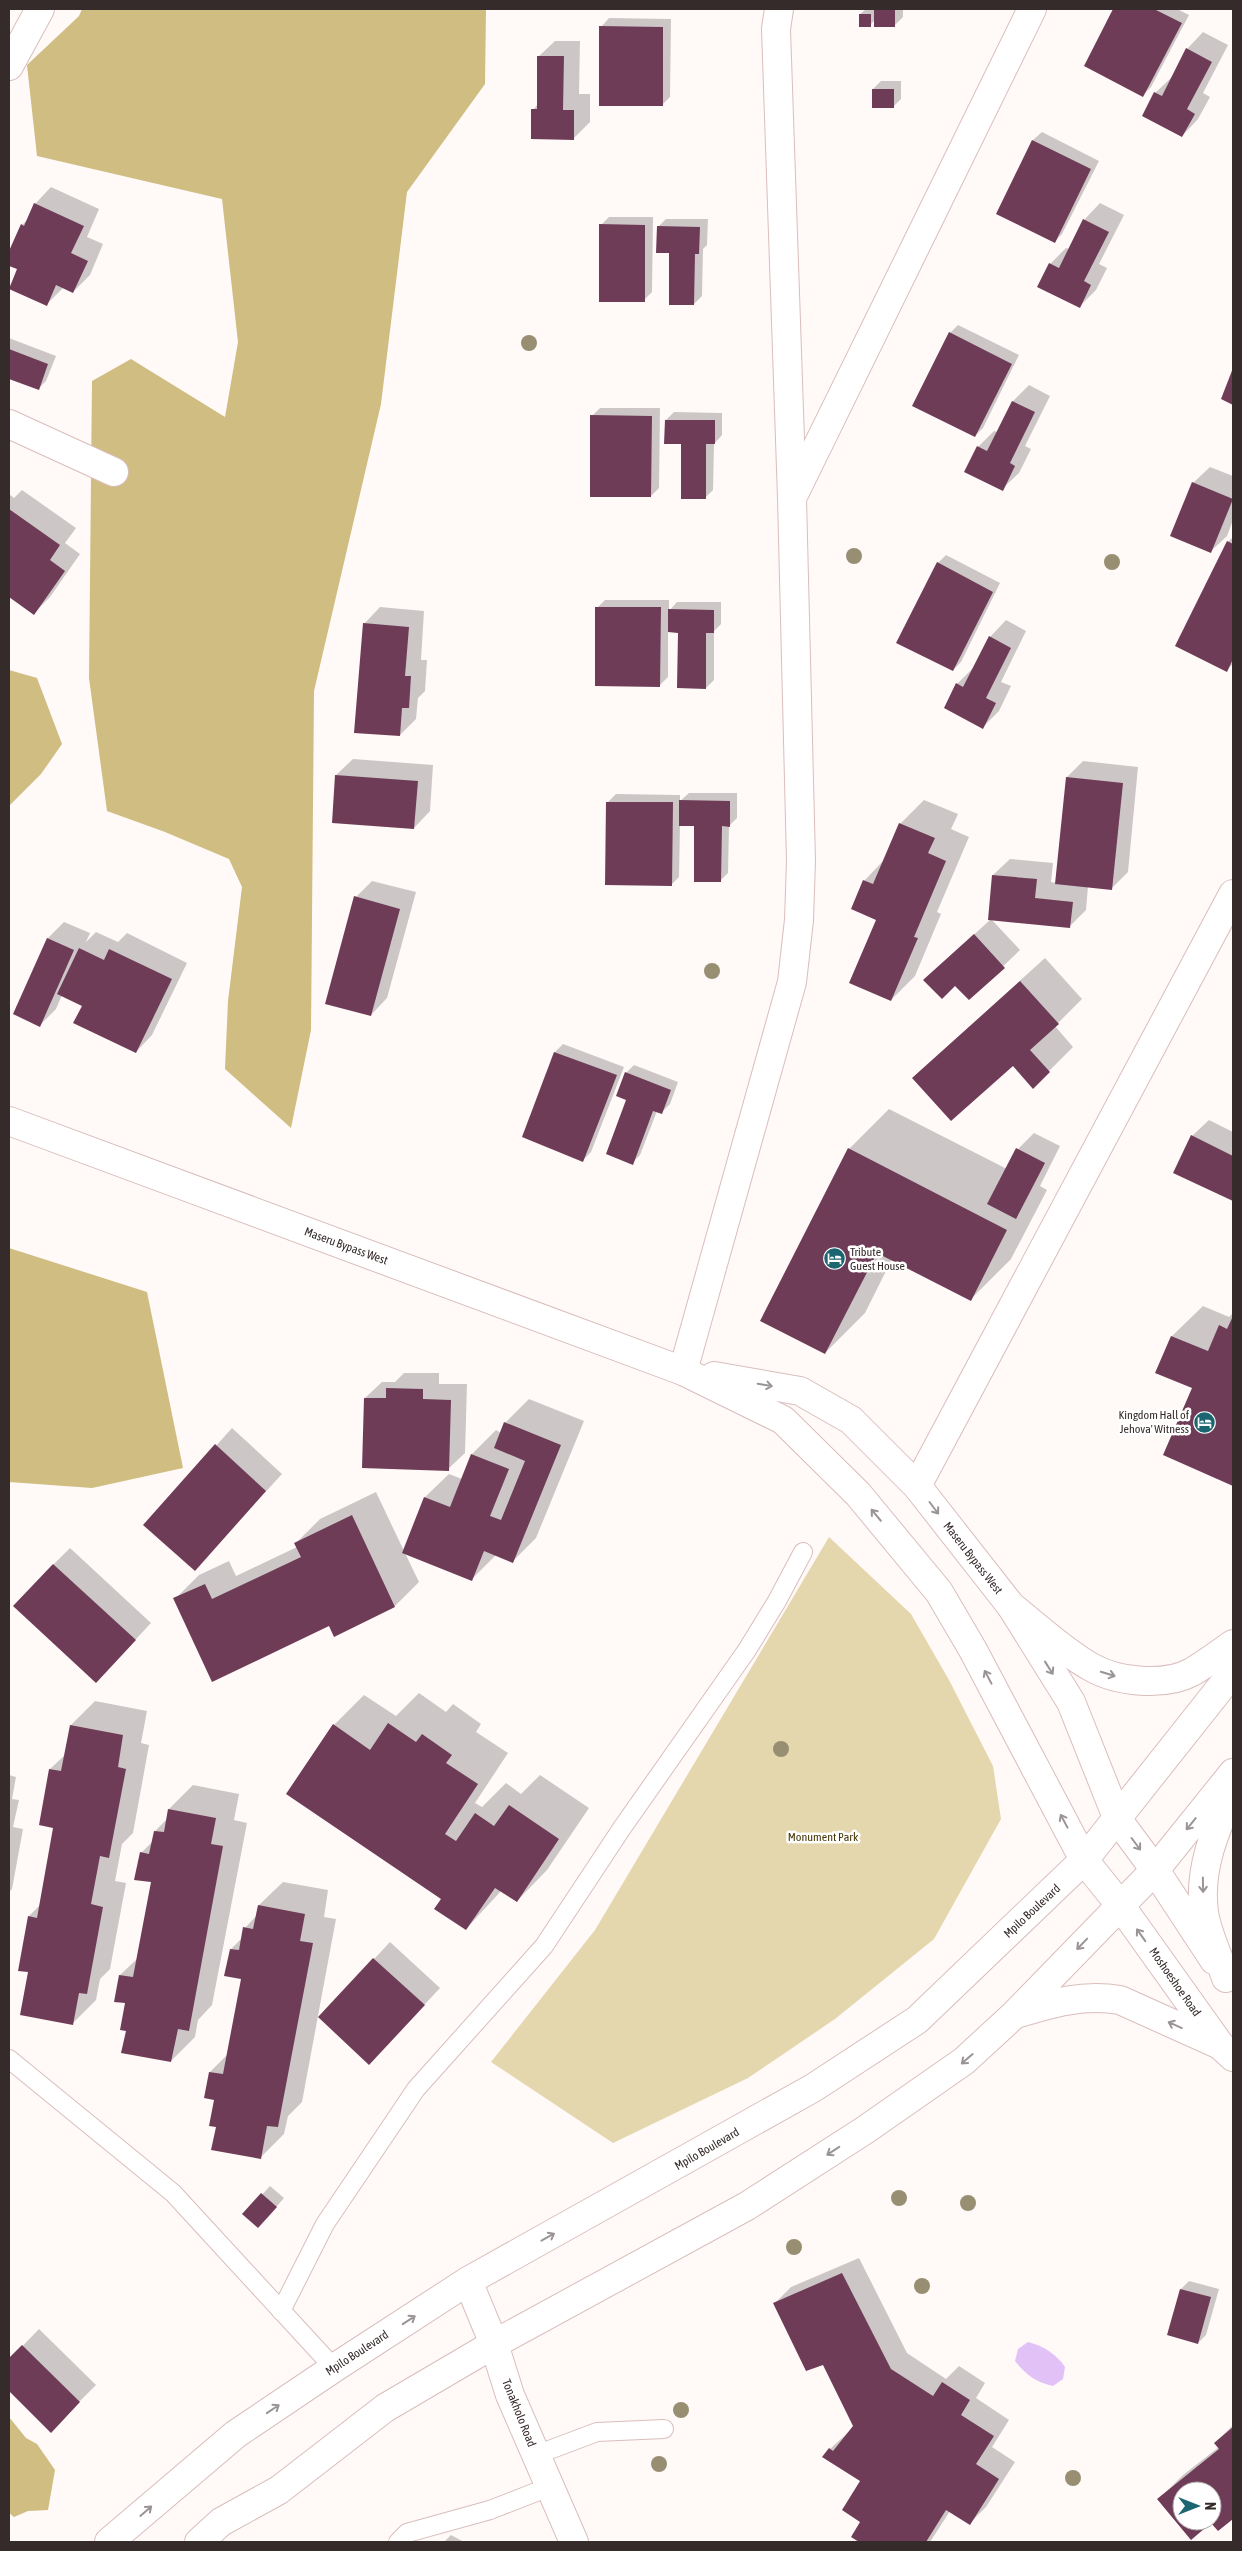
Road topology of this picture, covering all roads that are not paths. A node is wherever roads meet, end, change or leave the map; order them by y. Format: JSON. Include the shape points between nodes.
{"nodes":[{"id":1,"x":40,"y":9,"type":"edge"},
{"id":2,"x":779,"y":9,"type":"edge"},
{"id":3,"x":1032,"y":9,"type":"edge"},
{"id":4,"x":9,"y":66,"type":"edge"},
{"id":5,"x":9,"y":424,"type":"edge"},
{"id":6,"x":114,"y":472,"type":"dead end"},
{"id":7,"x":792,"y":498,"type":"junction"},
{"id":8,"x":1233,"y":894,"type":"edge"},
{"id":9,"x":9,"y":1121,"type":"edge"},
{"id":10,"x":683,"y":1371,"type":"junction"},
{"id":11,"x":917,"y":1486,"type":"junction"},
{"id":12,"x":804,"y":1552,"type":"dead end"},
{"id":13,"x":1011,"y":1606,"type":"junction"},
{"id":14,"x":1233,"y":1644,"type":"edge"},
{"id":15,"x":1233,"y":1672,"type":"edge"},
{"id":16,"x":1233,"y":1773,"type":"edge"},
{"id":17,"x":1233,"y":1789,"type":"edge"},
{"id":18,"x":1118,"y":1820,"type":"junction"},
{"id":19,"x":1084,"y":1860,"type":"junction"},
{"id":20,"x":1155,"y":1870,"type":"junction"},
{"id":21,"x":1120,"y":1905,"type":"junction"},
{"id":22,"x":1230,"y":1981,"type":"edge"},
{"id":23,"x":1015,"y":2014,"type":"junction"},
{"id":24,"x":1227,"y":2051,"type":"edge"},
{"id":25,"x":9,"y":2059,"type":"edge"},
{"id":26,"x":468,"y":2281,"type":"junction"},
{"id":27,"x":281,"y":2311,"type":"junction"},
{"id":28,"x":494,"y":2344,"type":"junction"},
{"id":29,"x":334,"y":2368,"type":"junction"},
{"id":30,"x":664,"y":2429,"type":"dead end"},
{"id":31,"x":536,"y":2455,"type":"junction"},
{"id":32,"x":550,"y":2487,"type":"junction"},
{"id":33,"x":109,"y":2542,"type":"edge"},
{"id":34,"x":199,"y":2542,"type":"edge"},
{"id":35,"x":398,"y":2542,"type":"edge"},
{"id":36,"x":574,"y":2542,"type":"edge"}],
"edges":[{"from":1,"to":4,"type":"main road"},
{"from":2,"to":7,"type":"main road","via":[[776,29]]},
{"from":3,"to":7,"type":"main road"},
{"from":5,"to":6,"type":"main road"},
{"from":7,"to":10,"type":"main road","via":[[801,861],[792,982]]},
{"from":8,"to":11,"type":"main road"},
{"from":9,"to":10,"type":"main road","name":"Maseru Bypass West"},
{"from":10,"to":11,"type":"main road","name":"Maseru Bypass West","one_way":true,"via":[[800,1391],[851,1420]]},
{"from":19,"to":10,"type":"main road","name":"Maseru Bypass West","one_way":true,"via":[[940,1592],[858,1494],[783,1420]]},
{"from":11,"to":13,"type":"main road","name":"Maseru Bypass West","one_way":true},
{"from":12,"to":27,"type":"lane","via":[[746,1650],[544,1946],[416,2089],[325,2224]]},
{"from":13,"to":14,"type":"main road","one_way":true,"via":[[1090,1667],[1116,1676],[1141,1680],[1178,1677]]},
{"from":13,"to":18,"type":"main road","name":"Maseru Bypass West","one_way":true,"via":[[1071,1702]]},
{"from":15,"to":18,"type":"main road","name":"Mpilo Boulevard"},
{"from":16,"to":20,"type":"main road","one_way":true},
{"from":17,"to":22,"type":"main road","one_way":true,"via":[[1211,1844],[1203,1876],[1206,1921]]},
{"from":18,"to":19,"type":"main road","name":"Mpilo Boulevard"},
{"from":18,"to":20,"type":"main road","name":"Maseru Bypass West","one_way":true},
{"from":19,"to":21,"type":"main road","name":"Maseru Bypass West"},
{"from":26,"to":19,"type":"main road","name":"Mpilo Boulevard","one_way":true,"via":[[813,2088],[916,2020]]},
{"from":20,"to":21,"type":"main road"},
{"from":20,"to":22,"type":"main road"},
{"from":21,"to":23,"type":"main road","one_way":true},
{"from":24,"to":21,"type":"main road","name":"Moshoeshoe Road","one_way":true},
{"from":24,"to":23,"type":"main road","one_way":true,"via":[[1120,2000],[1075,1998]]},
{"from":23,"to":28,"type":"main road","one_way":true,"via":[[964,2061],[747,2206]]},
{"from":25,"to":27,"type":"lane","via":[[173,2193]]},
{"from":26,"to":28,"type":"main road","name":"Tonakholo Road"},
{"from":29,"to":26,"type":"main road","name":"Mpilo Boulevard","one_way":true},
{"from":27,"to":29,"type":"lane"},
{"from":28,"to":31,"type":"main road","name":"Tonakholo Road","via":[[510,2395]]},
{"from":28,"to":34,"type":"main road","via":[[385,2408],[279,2490],[221,2522]]},
{"from":33,"to":29,"type":"main road","name":"Mpilo Boulevard","one_way":true,"via":[[236,2434]]},
{"from":30,"to":31,"type":"lane","via":[[597,2432]]},
{"from":31,"to":32,"type":"main road","name":"Tonakholo Road"},
{"from":32,"to":35,"type":"lane","via":[[490,2510],[406,2533]]},
{"from":32,"to":36,"type":"main road","name":"Tonakholo Road"}]}
